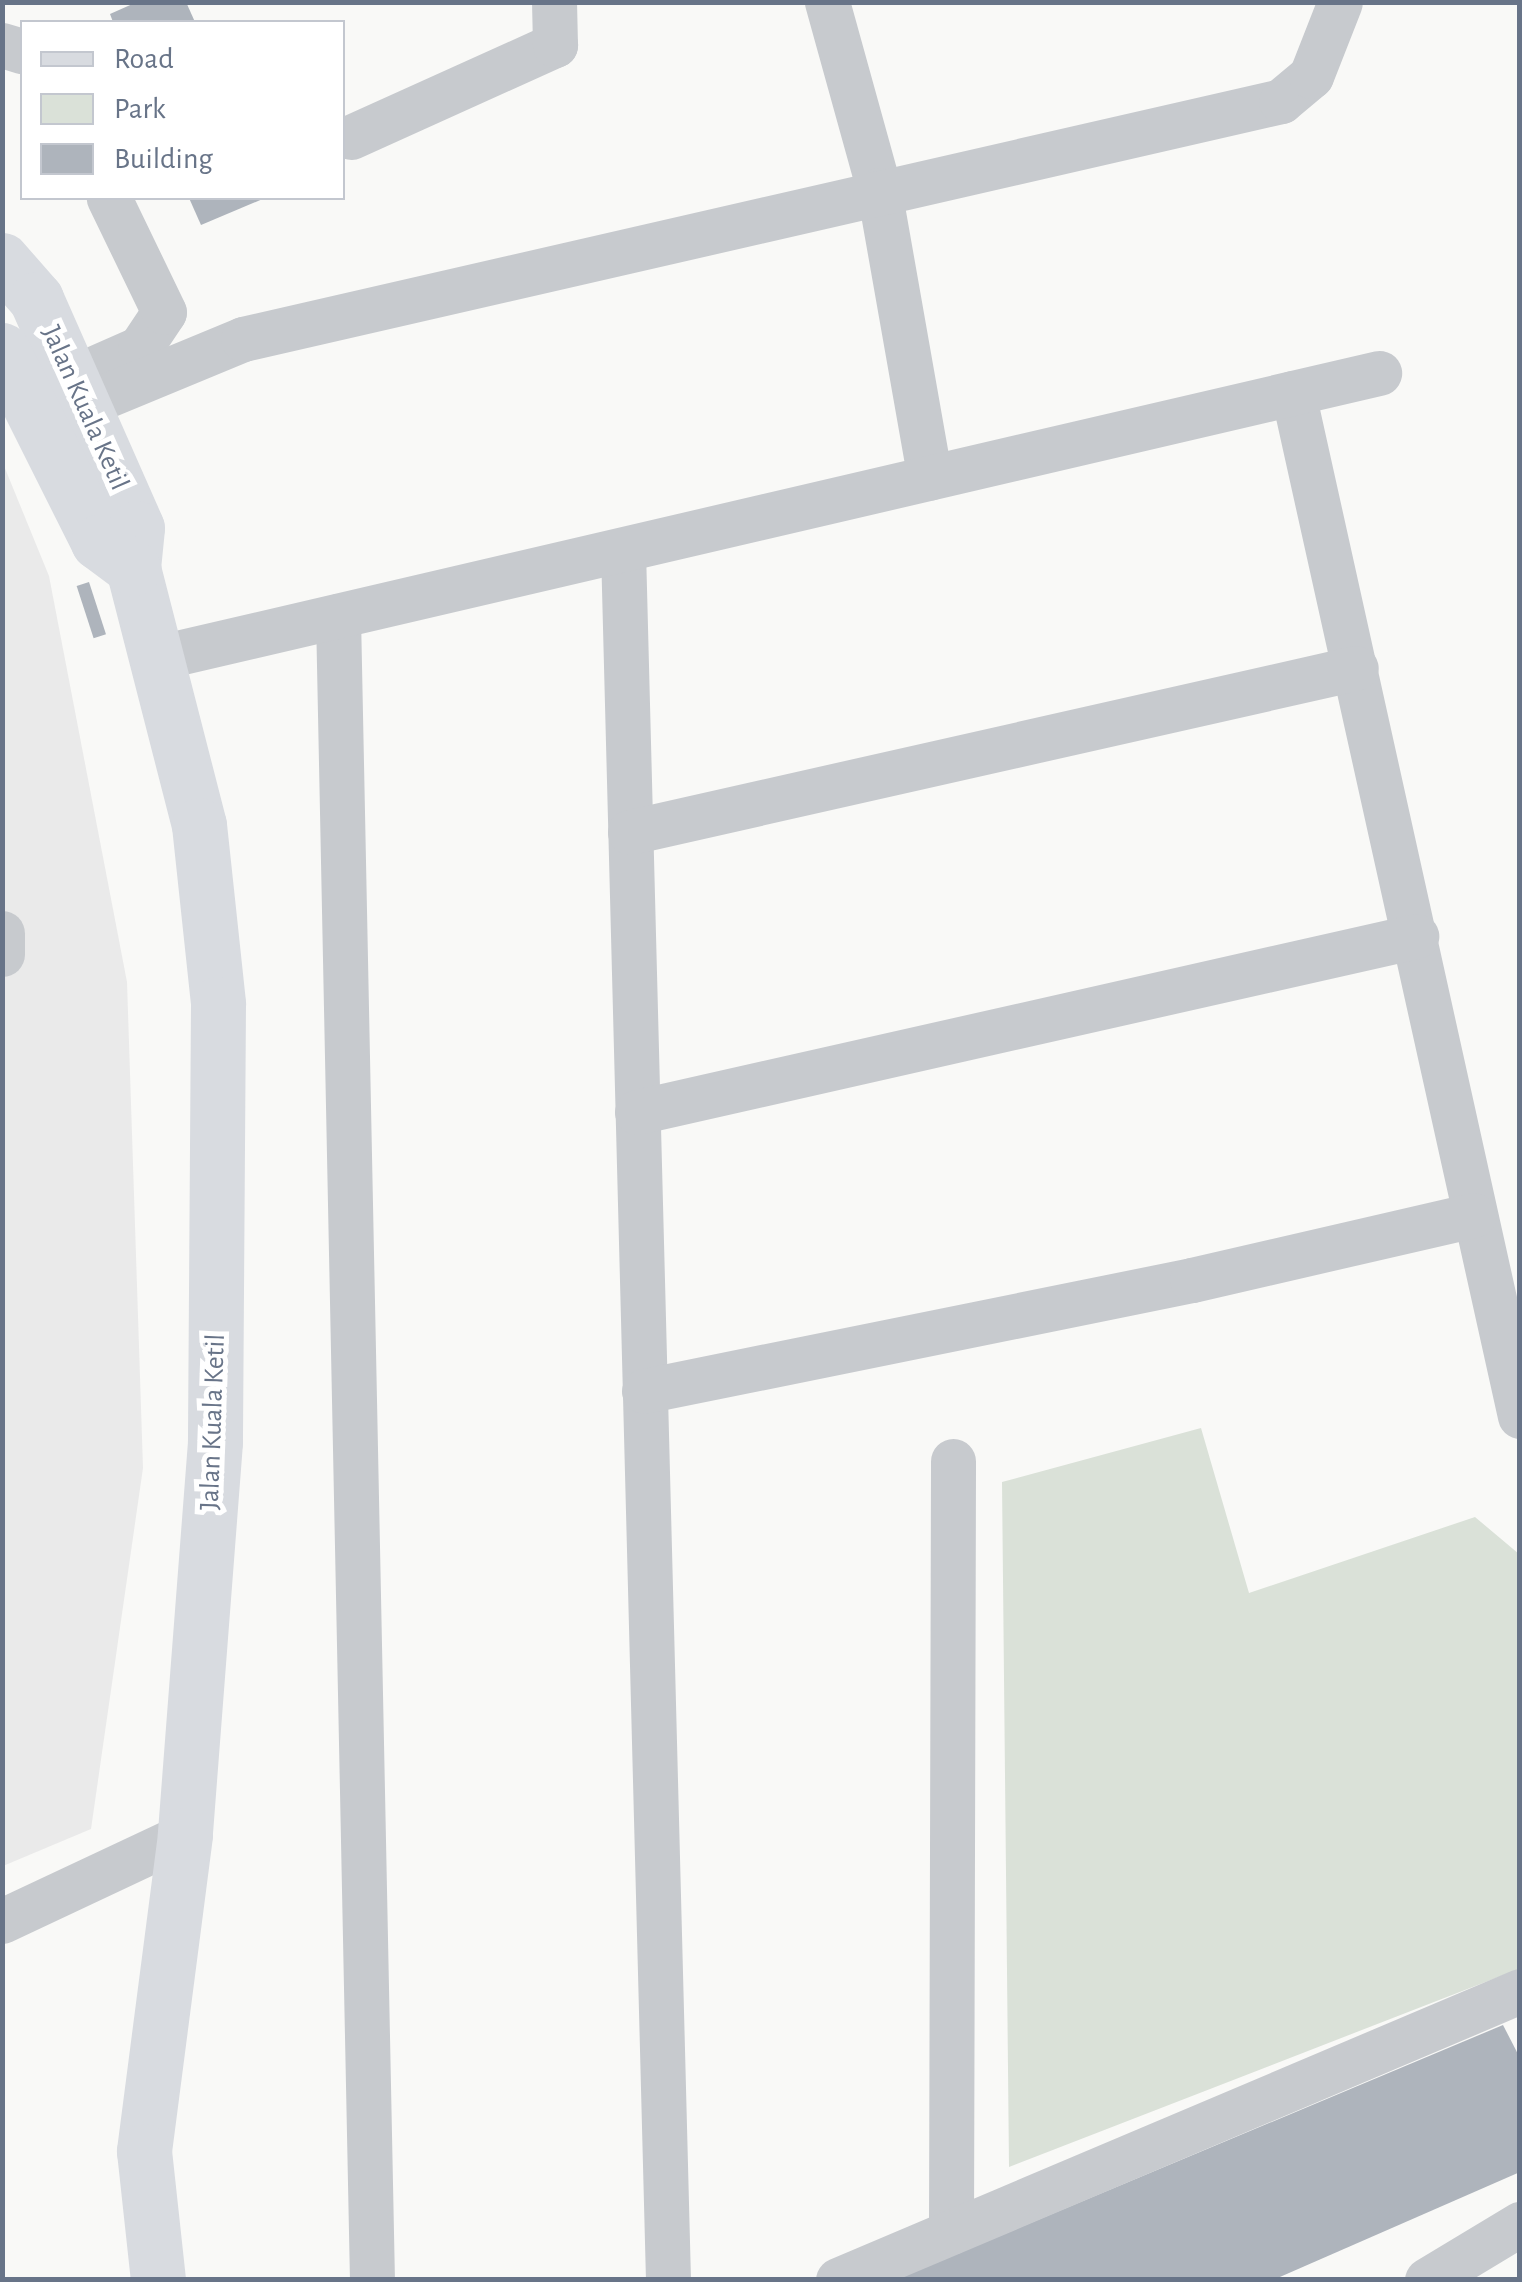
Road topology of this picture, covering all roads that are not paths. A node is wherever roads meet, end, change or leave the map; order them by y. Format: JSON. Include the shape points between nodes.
{"nodes":[{"id":1,"x":554,"y":2,"type":"edge"},
{"id":2,"x":827,"y":2,"type":"edge"},
{"id":3,"x":1340,"y":2,"type":"edge"},
{"id":4,"x":351,"y":137,"type":"dead end"},
{"id":5,"x":879,"y":190,"type":"junction"},
{"id":6,"x":109,"y":200,"type":"edge"},
{"id":7,"x":14,"y":291,"type":"edge"},
{"id":8,"x":2,"y":350,"type":"edge"},
{"id":9,"x":1378,"y":374,"type":"dead end"},
{"id":10,"x":80,"y":391,"type":"junction"},
{"id":11,"x":1293,"y":393,"type":"junction"},
{"id":12,"x":930,"y":478,"type":"junction"},
{"id":13,"x":623,"y":550,"type":"junction"},
{"id":14,"x":133,"y":568,"type":"junction"},
{"id":15,"x":338,"y":616,"type":"junction"},
{"id":16,"x":156,"y":658,"type":"junction"},
{"id":17,"x":1356,"y":668,"type":"junction"},
{"id":18,"x":630,"y":832,"type":"junction"},
{"id":19,"x":2,"y":933,"type":"edge"},
{"id":20,"x":1416,"y":936,"type":"junction"},
{"id":21,"x":2,"y":954,"type":"edge"},
{"id":22,"x":637,"y":1112,"type":"junction"},
{"id":23,"x":1474,"y":1215,"type":"junction"},
{"id":24,"x":644,"y":1391,"type":"junction"},
{"id":25,"x":1520,"y":1416,"type":"edge"},
{"id":26,"x":953,"y":1461,"type":"dead end"},
{"id":27,"x":184,"y":1836,"type":"junction"},
{"id":28,"x":2,"y":1920,"type":"edge"},
{"id":29,"x":1520,"y":1991,"type":"edge"},
{"id":30,"x":1520,"y":2224,"type":"edge"},
{"id":31,"x":951,"y":2232,"type":"junction"},
{"id":32,"x":1490,"y":2264,"type":"edge"},
{"id":33,"x":158,"y":2280,"type":"edge"},
{"id":34,"x":372,"y":2280,"type":"edge"},
{"id":35,"x":668,"y":2280,"type":"edge"},
{"id":36,"x":838,"y":2280,"type":"edge"},
{"id":37,"x":1427,"y":2280,"type":"edge"}],
"edges":[{"from":1,"to":4,"type":"street","via":[[555,45]]},
{"from":2,"to":5,"type":"street"},
{"from":3,"to":5,"type":"street","via":[[1311,76],[1281,102]]},
{"from":5,"to":10,"type":"street","via":[[243,339]]},
{"from":5,"to":12,"type":"street"},
{"from":6,"to":10,"type":"street","via":[[164,312],[140,348]]},
{"from":7,"to":10,"type":"main road","name":"Jalan Kuala Ketil"},
{"from":8,"to":14,"type":"main road","name":"Jalan Kuala Ketil","via":[[98,542]]},
{"from":9,"to":11,"type":"street"},
{"from":10,"to":14,"type":"main road","name":"Jalan Kuala Ketil","via":[[137,528]]},
{"from":11,"to":12,"type":"street"},
{"from":11,"to":17,"type":"street"},
{"from":12,"to":13,"type":"street"},
{"from":13,"to":15,"type":"street"},
{"from":13,"to":18,"type":"street"},
{"from":14,"to":16,"type":"main road","name":"Jalan Kuala Ketil"},
{"from":15,"to":16,"type":"street"},
{"from":15,"to":34,"type":"street"},
{"from":16,"to":27,"type":"main road","name":"Jalan Kuala Ketil","via":[[200,825],[218,1004],[215,1442]]},
{"from":17,"to":18,"type":"street"},
{"from":17,"to":20,"type":"street"},
{"from":18,"to":22,"type":"street"},
{"from":19,"to":21,"type":"street"},
{"from":20,"to":22,"type":"street"},
{"from":20,"to":23,"type":"street"},
{"from":22,"to":24,"type":"street"},
{"from":23,"to":24,"type":"street","via":[[1192,1280]]},
{"from":23,"to":25,"type":"street"},
{"from":24,"to":35,"type":"street"},
{"from":26,"to":31,"type":"street"},
{"from":27,"to":28,"type":"street"},
{"from":27,"to":33,"type":"main road","name":"Jalan Kuala Ketil","via":[[144,2151]]},
{"from":29,"to":31,"type":"street"},
{"from":30,"to":32,"type":"street"},
{"from":31,"to":36,"type":"street"},
{"from":32,"to":37,"type":"street"}]}
